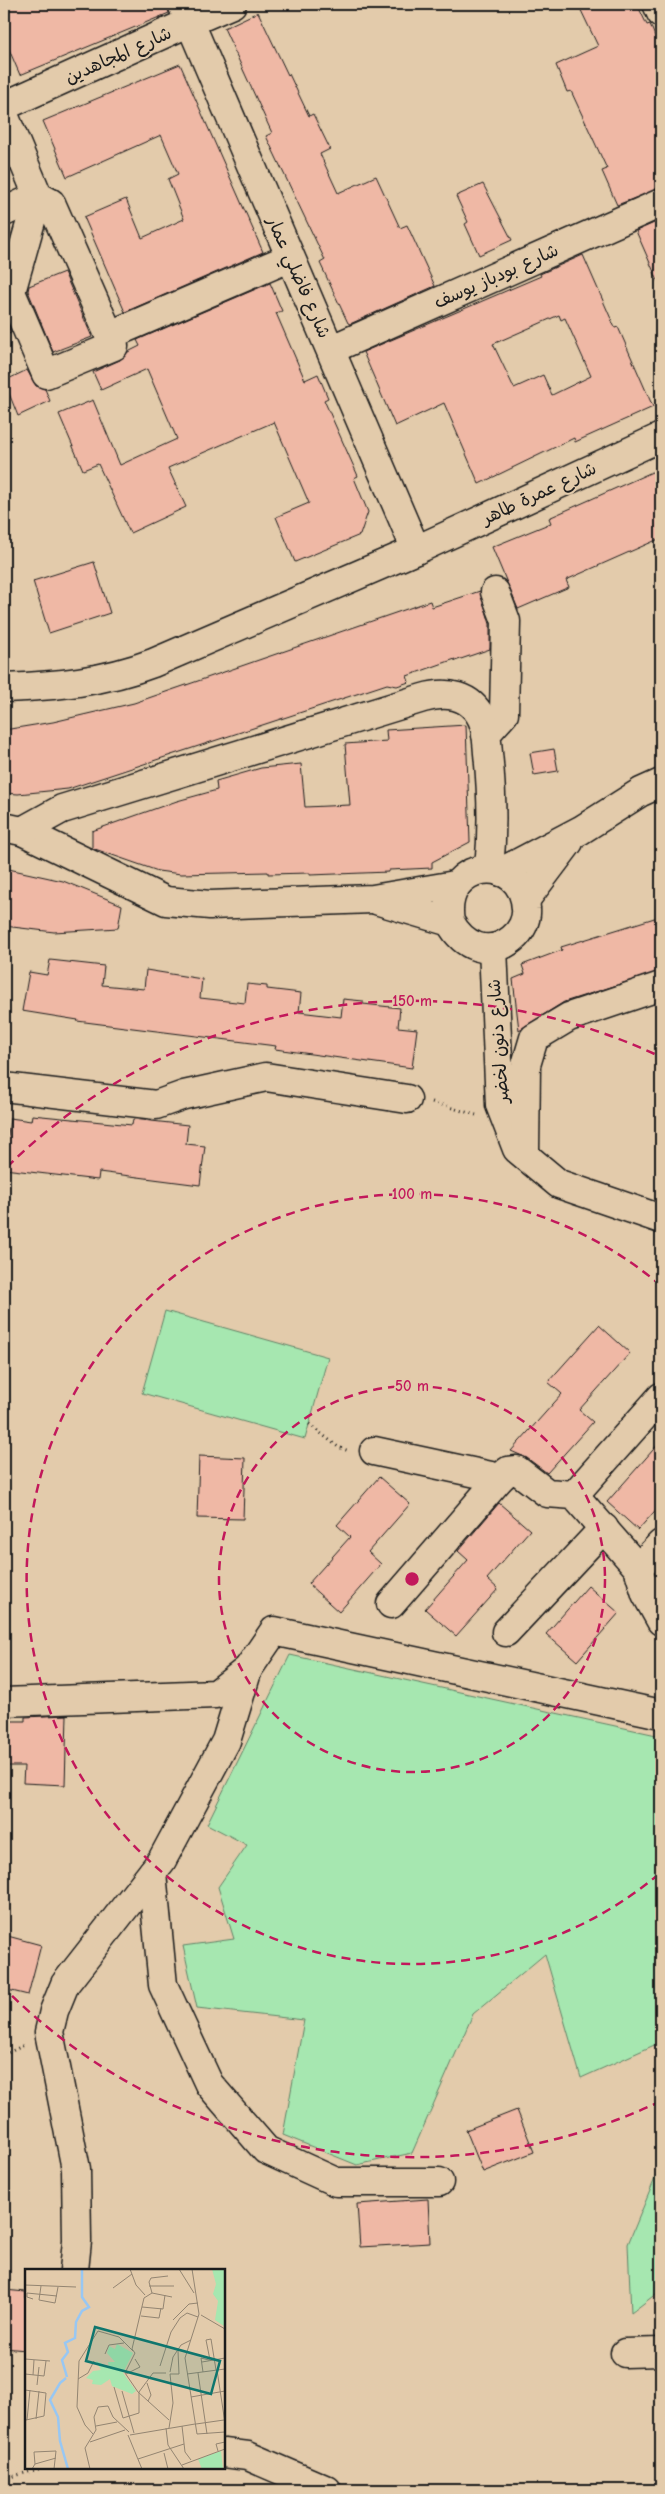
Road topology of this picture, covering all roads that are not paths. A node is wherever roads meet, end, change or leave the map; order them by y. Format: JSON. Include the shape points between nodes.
{"nodes":[{"id":1,"x":232,"y":4,"type":"edge"},
{"id":2,"x":657,"y":4,"type":"edge"},
{"id":3,"x":186,"y":13,"type":"edge"},
{"id":4,"x":661,"y":13,"type":"edge"},
{"id":5,"x":4,"y":106,"type":"edge"},
{"id":6,"x":4,"y":115,"type":"edge"},
{"id":7,"x":38,"y":196,"type":"junction"},
{"id":8,"x":661,"y":203,"type":"edge"},
{"id":9,"x":4,"y":212,"type":"edge"},
{"id":10,"x":289,"y":258,"type":"junction"},
{"id":11,"x":110,"y":335,"type":"junction"},
{"id":12,"x":332,"y":348,"type":"junction"},
{"id":13,"x":661,"y":437,"type":"edge"},
{"id":14,"x":416,"y":550,"type":"junction"},
{"id":15,"x":495,"y":592,"type":"dead end"},
{"id":16,"x":4,"y":688,"type":"edge"},
{"id":17,"x":486,"y":734,"type":"junction"},
{"id":18,"x":661,"y":783,"type":"edge"},
{"id":19,"x":13,"y":829,"type":"edge"},
{"id":20,"x":580,"y":830,"type":"junction"},
{"id":21,"x":495,"y":870,"type":"junction"},
{"id":22,"x":455,"y":885,"type":"junction"},
{"id":23,"x":373,"y":899,"type":"junction"},
{"id":24,"x":526,"y":899,"type":"junction"},
{"id":25,"x":450,"y":922,"type":"junction"},
{"id":26,"x":493,"y":948,"type":"junction"},
{"id":27,"x":661,"y":986,"type":"edge"},
{"id":28,"x":4,"y":1087,"type":"edge"},
{"id":29,"x":407,"y":1098,"type":"road end"},
{"id":30,"x":525,"y":1156,"type":"junction"},
{"id":31,"x":661,"y":1219,"type":"edge"},
{"id":32,"x":661,"y":1397,"type":"edge"},
{"id":33,"x":374,"y":1452,"type":"road end"},
{"id":34,"x":500,"y":1478,"type":"junction"},
{"id":35,"x":574,"y":1495,"type":"junction"},
{"id":36,"x":604,"y":1528,"type":"junction"},
{"id":37,"x":661,"y":1544,"type":"edge"},
{"id":38,"x":638,"y":1568,"type":"junction"},
{"id":39,"x":391,"y":1604,"type":"dead end"},
{"id":40,"x":661,"y":1621,"type":"edge"},
{"id":41,"x":506,"y":1632,"type":"dead end"},
{"id":42,"x":248,"y":1669,"type":"junction"},
{"id":43,"x":4,"y":1702,"type":"edge"},
{"id":44,"x":661,"y":1714,"type":"edge"},
{"id":45,"x":152,"y":1873,"type":"junction"},
{"id":46,"x":439,"y":2182,"type":"dead end"},
{"id":47,"x":74,"y":2269,"type":"edge"},
{"id":48,"x":661,"y":2352,"type":"edge"},
{"id":49,"x":625,"y":2353,"type":"dead end"},
{"id":50,"x":225,"y":2453,"type":"edge"},
{"id":51,"x":327,"y":2490,"type":"edge"}],
"edges":[{"from":1,"to":3,"type":"street","name":"شارع المجاهدين"},
{"from":2,"to":4,"type":"street"},
{"from":3,"to":5,"type":"street","name":"شارع المجاهدين"},
{"from":3,"to":10,"type":"street","name":"شارع فاضلي عمار"},
{"from":6,"to":7,"type":"street"},
{"from":7,"to":9,"type":"street"},
{"from":7,"to":11,"type":"street","via":[[51,203]]},
{"from":7,"to":11,"type":"street","via":[[11,292],[46,374],[114,346]]},
{"from":8,"to":12,"type":"street","name":"شارع بودباز يوسف"},
{"from":10,"to":11,"type":"street"},
{"from":10,"to":12,"type":"street","name":"شارع فاضلي عمار"},
{"from":12,"to":14,"type":"street","name":"شارع فاضلي عمار"},
{"from":13,"to":14,"type":"street","name":"شارع عمرة طاهر"},
{"from":14,"to":16,"type":"street","name":"شارع عمرة طاهر","via":[[128,673],[75,684]]},
{"from":15,"to":17,"type":"street","via":[[506,621],[504,714]]},
{"from":17,"to":19,"type":"street","via":[[479,714],[464,699],[451,694],[437,694],[62,809]]},
{"from":17,"to":21,"type":"street"},
{"from":18,"to":20,"type":"street"},
{"from":19,"to":23,"type":"street","via":[[166,901],[210,905]]},
{"from":20,"to":21,"type":"street"},
{"from":20,"to":24,"type":"street"},
{"from":21,"to":22,"type":"street","via":[[476,870]]},
{"from":21,"to":24,"type":"street","via":[[512,878]]},
{"from":22,"to":23,"type":"street"},
{"from":22,"to":25,"type":"street","via":[[448,903]]},
{"from":23,"to":25,"type":"street"},
{"from":24,"to":26,"type":"street","via":[[524,925],[506,944]]},
{"from":25,"to":26,"type":"street","via":[[466,943],[479,948]]},
{"from":26,"to":30,"type":"street","name":"شارع دنون لخضر","via":[[500,1105],[517,1149]]},
{"from":27,"to":30,"type":"street","via":[[569,1017],[534,1038],[526,1065]]},
{"from":28,"to":29,"type":"street","via":[[156,1105],[184,1095],[266,1077]]},
{"from":30,"to":31,"type":"street","name":"شارع دنون لخضر","via":[[559,1184]]},
{"from":32,"to":35,"type":"street"},
{"from":33,"to":34,"type":"street"},
{"from":34,"to":35,"type":"street","via":[[508,1471],[517,1470],[547,1494]]},
{"from":34,"to":39,"type":"street"},
{"from":35,"to":36,"type":"street"},
{"from":36,"to":38,"type":"street"},
{"from":36,"to":41,"type":"street"},
{"from":37,"to":38,"type":"street"},
{"from":38,"to":40,"type":"street","via":[[646,1594]]},
{"from":42,"to":43,"type":"street","via":[[216,1694]]},
{"from":42,"to":44,"type":"street","via":[[274,1631]]},
{"from":42,"to":45,"type":"street","via":[[226,1741]]},
{"from":45,"to":46,"type":"street","via":[[163,1985],[209,2084],[266,2150],[336,2182]]},
{"from":45,"to":47,"type":"street","via":[[65,1984],[49,2032],[76,2170]]},
{"from":48,"to":49,"type":"street"},
{"from":50,"to":51,"type":"street","via":[[248,2456]]}]}
